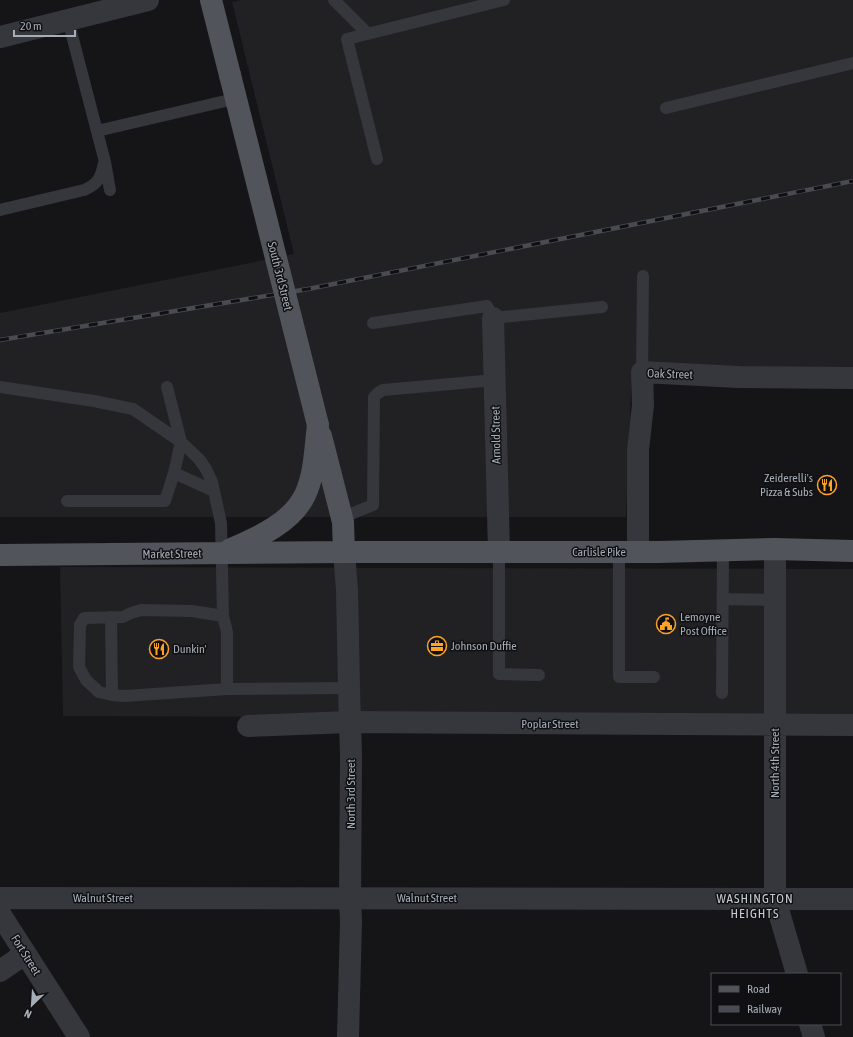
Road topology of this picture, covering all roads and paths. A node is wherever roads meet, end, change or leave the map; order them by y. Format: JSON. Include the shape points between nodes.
{"nodes":[{"id":1,"x":148,"y":0,"type":"edge"},
{"id":2,"x":211,"y":0,"type":"edge"},
{"id":3,"x":334,"y":0,"type":"edge"},
{"id":4,"x":504,"y":0,"type":"edge"},
{"id":5,"x":68,"y":20,"type":"junction"},
{"id":6,"x":368,"y":34,"type":"junction"},
{"id":7,"x":0,"y":37,"type":"edge"},
{"id":8,"x":853,"y":63,"type":"edge"},
{"id":9,"x":234,"y":99,"type":"dead end"},
{"id":10,"x":666,"y":108,"type":"dead end"},
{"id":11,"x":97,"y":131,"type":"junction"},
{"id":12,"x":377,"y":159,"type":"dead end"},
{"id":13,"x":105,"y":162,"type":"junction"},
{"id":14,"x":110,"y":190,"type":"dead end"},
{"id":15,"x":0,"y":210,"type":"edge"},
{"id":16,"x":643,"y":276,"type":"dead end"},
{"id":17,"x":602,"y":307,"type":"dead end"},
{"id":18,"x":493,"y":318,"type":"junction"},
{"id":19,"x":373,"y":323,"type":"dead end"},
{"id":20,"x":642,"y":372,"type":"junction"},
{"id":21,"x":853,"y":378,"type":"edge"},
{"id":22,"x":495,"y":380,"type":"junction"},
{"id":23,"x":0,"y":387,"type":"edge"},
{"id":24,"x":168,"y":387,"type":"dead end"},
{"id":25,"x":318,"y":425,"type":"junction"},
{"id":26,"x":181,"y":442,"type":"junction"},
{"id":27,"x":174,"y":473,"type":"junction"},
{"id":28,"x":214,"y":491,"type":"junction"},
{"id":29,"x":67,"y":501,"type":"dead end"},
{"id":30,"x":341,"y":518,"type":"junction"},
{"id":31,"x":775,"y":550,"type":"junction"},
{"id":32,"x":723,"y":551,"type":"junction"},
{"id":33,"x":853,"y":551,"type":"edge"},
{"id":34,"x":344,"y":552,"type":"junction"},
{"id":35,"x":499,"y":552,"type":"junction"},
{"id":36,"x":629,"y":552,"type":"junction"},
{"id":37,"x":222,"y":553,"type":"junction"},
{"id":38,"x":0,"y":555,"type":"edge"},
{"id":39,"x":723,"y":599,"type":"junction"},
{"id":40,"x":775,"y":600,"type":"junction"},
{"id":41,"x":223,"y":616,"type":"junction"},
{"id":42,"x":111,"y":617,"type":"junction"},
{"id":43,"x":539,"y":675,"type":"dead end"},
{"id":44,"x":654,"y":677,"type":"dead end"},
{"id":45,"x":349,"y":688,"type":"junction"},
{"id":46,"x":227,"y":689,"type":"junction"},
{"id":47,"x":722,"y":693,"type":"dead end"},
{"id":48,"x":112,"y":695,"type":"junction"},
{"id":49,"x":350,"y":722,"type":"junction"},
{"id":50,"x":775,"y":725,"type":"junction"},
{"id":51,"x":853,"y":725,"type":"edge"},
{"id":52,"x":248,"y":726,"type":"dead end"},
{"id":53,"x":0,"y":898,"type":"edge"},
{"id":54,"x":350,"y":898,"type":"junction"},
{"id":55,"x":775,"y":899,"type":"junction"},
{"id":56,"x":853,"y":899,"type":"edge"},
{"id":57,"x":0,"y":914,"type":"edge"},
{"id":58,"x":25,"y":954,"type":"junction"},
{"id":59,"x":0,"y":971,"type":"edge"},
{"id":60,"x":798,"y":973,"type":"edge"},
{"id":61,"x":810,"y":1025,"type":"edge"},
{"id":62,"x":79,"y":1037,"type":"edge"},
{"id":63,"x":348,"y":1037,"type":"edge"},
{"id":64,"x":814,"y":1037,"type":"edge"}],
"edges":[{"from":1,"to":5,"type":"street"},
{"from":2,"to":25,"type":"main road","name":"South 3rd Street","bridge":true},
{"from":3,"to":6,"type":"lane"},
{"from":4,"to":6,"type":"lane"},
{"from":5,"to":7,"type":"street"},
{"from":5,"to":11,"type":"lane"},
{"from":6,"to":12,"type":"lane","via":[[347,39]]},
{"from":8,"to":10,"type":"lane"},
{"from":9,"to":11,"type":"lane"},
{"from":11,"to":13,"type":"lane"},
{"from":13,"to":14,"type":"lane"},
{"from":13,"to":15,"type":"lane","via":[[101,176],[94,186]]},
{"from":16,"to":20,"type":"lane"},
{"from":17,"to":18,"type":"lane"},
{"from":18,"to":19,"type":"lane","via":[[487,306]]},
{"from":18,"to":22,"type":"street","name":"Arnold Street"},
{"from":20,"to":21,"type":"street","name":"Oak Street","via":[[738,378]]},
{"from":20,"to":36,"type":"street","name":"Oak Street","via":[[643,405]]},
{"from":22,"to":30,"type":"lane","via":[[396,388],[378,393],[374,397],[374,504]]},
{"from":22,"to":35,"type":"street","name":"Arnold Street"},
{"from":23,"to":26,"type":"lane","via":[[133,409]]},
{"from":24,"to":26,"type":"lane"},
{"from":25,"to":30,"type":"main road","name":"South 3rd Street"},
{"from":25,"to":37,"type":"main road","via":[[311,475],[305,495],[296,508],[276,526]]},
{"from":26,"to":27,"type":"lane"},
{"from":26,"to":28,"type":"lane","via":[[206,468]]},
{"from":27,"to":28,"type":"lane"},
{"from":27,"to":29,"type":"lane","via":[[165,501]]},
{"from":28,"to":37,"type":"lane","via":[[221,522]]},
{"from":30,"to":34,"type":"main road","name":"South 3rd Street"},
{"from":31,"to":32,"type":"main road","name":"Carlisle Pike"},
{"from":31,"to":33,"type":"main road","name":"Carlisle Pike"},
{"from":31,"to":40,"type":"street","name":"North 4th Street"},
{"from":32,"to":36,"type":"main road","name":"Carlisle Pike"},
{"from":32,"to":39,"type":"lane"},
{"from":34,"to":35,"type":"main road","name":"Carlisle Pike"},
{"from":34,"to":37,"type":"main road","name":"Market Street"},
{"from":34,"to":45,"type":"street","name":"North 3rd Street"},
{"from":35,"to":36,"type":"main road","name":"Carlisle Pike"},
{"from":35,"to":43,"type":"lane","via":[[498,674]]},
{"from":36,"to":44,"type":"lane","via":[[619,677]]},
{"from":37,"to":38,"type":"main road","name":"Market Street"},
{"from":37,"to":41,"type":"lane"},
{"from":39,"to":40,"type":"lane"},
{"from":39,"to":47,"type":"lane"},
{"from":40,"to":50,"type":"street","name":"North 4th Street"},
{"from":41,"to":42,"type":"lane","via":[[192,611],[141,610],[123,617]]},
{"from":41,"to":46,"type":"lane","via":[[227,632]]},
{"from":42,"to":48,"type":"lane"},
{"from":42,"to":48,"type":"lane","via":[[84,618],[80,625],[79,667],[86,680],[99,692]]},
{"from":45,"to":46,"type":"lane"},
{"from":45,"to":49,"type":"street","name":"North 3rd Street"},
{"from":46,"to":48,"type":"lane"},
{"from":49,"to":50,"type":"street","name":"Poplar Street"},
{"from":49,"to":52,"type":"street","name":"Poplar Street"},
{"from":49,"to":54,"type":"street","name":"North 3rd Street"},
{"from":50,"to":51,"type":"street","name":"Poplar Street"},
{"from":50,"to":55,"type":"street","name":"North 4th Street"},
{"from":53,"to":54,"type":"street","name":"Walnut Street"},
{"from":54,"to":55,"type":"street","name":"Walnut Street"},
{"from":54,"to":63,"type":"street","name":"North 3rd Street"},
{"from":55,"to":56,"type":"street","name":"Walnut Street"},
{"from":55,"to":60,"type":"street","name":"North 4th Street"},
{"from":57,"to":58,"type":"street","name":"Fort Street"},
{"from":58,"to":59,"type":"street"},
{"from":58,"to":62,"type":"street","name":"Fort Street"},
{"from":61,"to":64,"type":"street"}]}
